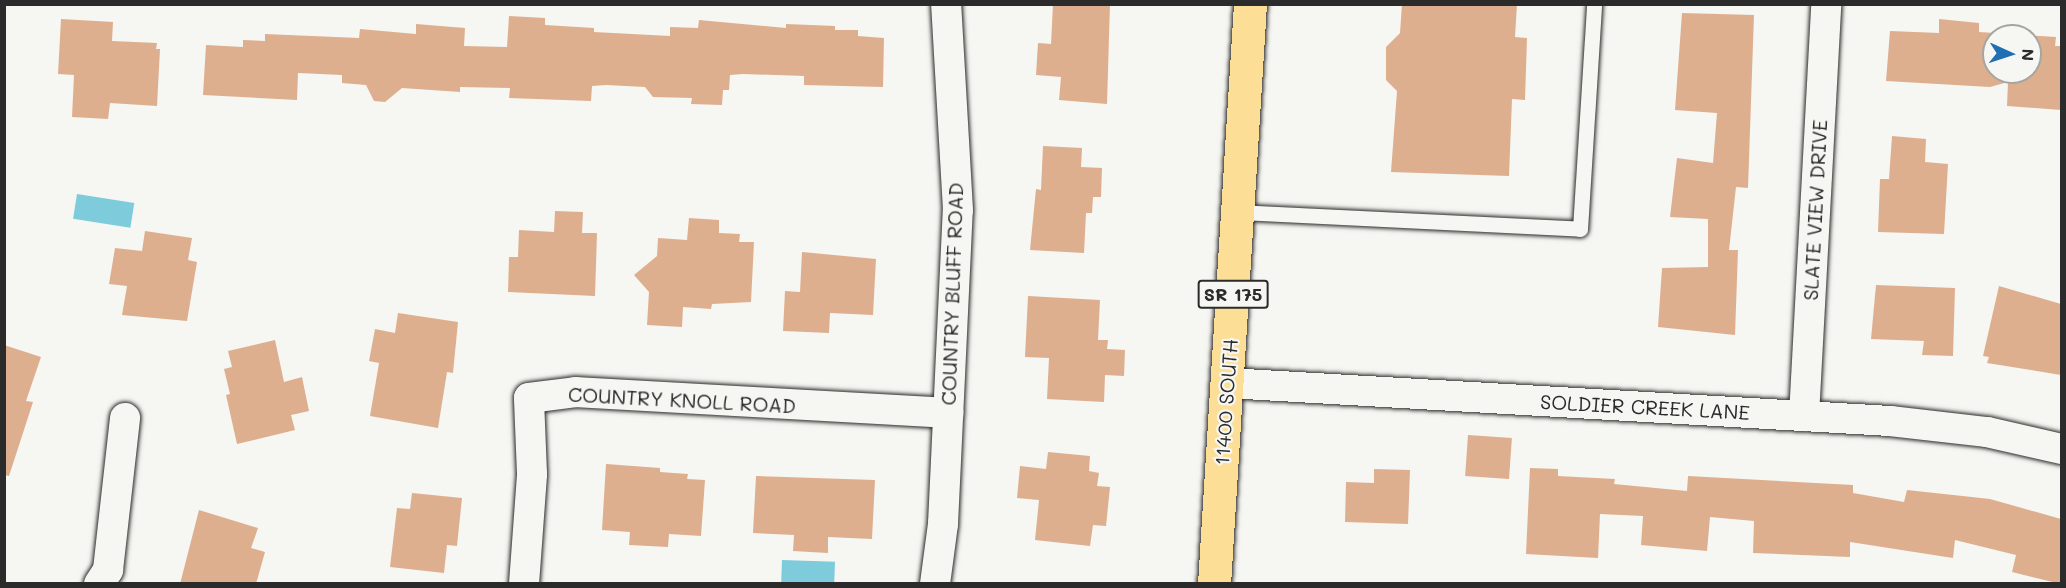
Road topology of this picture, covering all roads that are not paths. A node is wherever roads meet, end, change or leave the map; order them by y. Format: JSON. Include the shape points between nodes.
{"nodes":[{"id":1,"x":946,"y":4,"type":"edge"},
{"id":2,"x":1250,"y":4,"type":"edge"},
{"id":3,"x":1594,"y":4,"type":"edge"},
{"id":4,"x":1826,"y":4,"type":"edge"},
{"id":5,"x":1238,"y":212,"type":"junction"},
{"id":6,"x":1227,"y":383,"type":"junction"},
{"id":7,"x":948,"y":413,"type":"junction"},
{"id":8,"x":1804,"y":416,"type":"junction"},
{"id":9,"x":125,"y":418,"type":"dead end"},
{"id":10,"x":2061,"y":448,"type":"edge"},
{"id":11,"x":99,"y":584,"type":"edge"},
{"id":12,"x":524,"y":584,"type":"edge"},
{"id":13,"x":935,"y":584,"type":"edge"},
{"id":14,"x":1214,"y":584,"type":"edge"}],
"edges":[{"from":1,"to":7,"type":"street","name":"COUNTRY BLUFF ROAD","via":[[958,210]]},
{"from":2,"to":5,"type":"main road","name":"11400 SOUTH","number":"SR 175"},
{"from":3,"to":5,"type":"lane","via":[[1580,230]]},
{"from":4,"to":8,"type":"street","name":"SLATE VIEW DRIVE"},
{"from":5,"to":6,"type":"main road","name":"11400 SOUTH","number":"SR 175"},
{"from":6,"to":8,"type":"street","name":"SOLDIER CREEK LANE"},
{"from":6,"to":14,"type":"main road","name":"11400 SOUTH","number":"SR 175"},
{"from":7,"to":12,"type":"street","name":"COUNTRY KNOLL ROAD","via":[[576,392],[529,398],[532,474]]},
{"from":7,"to":13,"type":"street","name":"COUNTRY BLUFF ROAD"},
{"from":8,"to":10,"type":"street","name":"SOLDIER CREEK LANE","via":[[1939,425]]},
{"from":9,"to":11,"type":"street","via":[[108,570]]}]}
